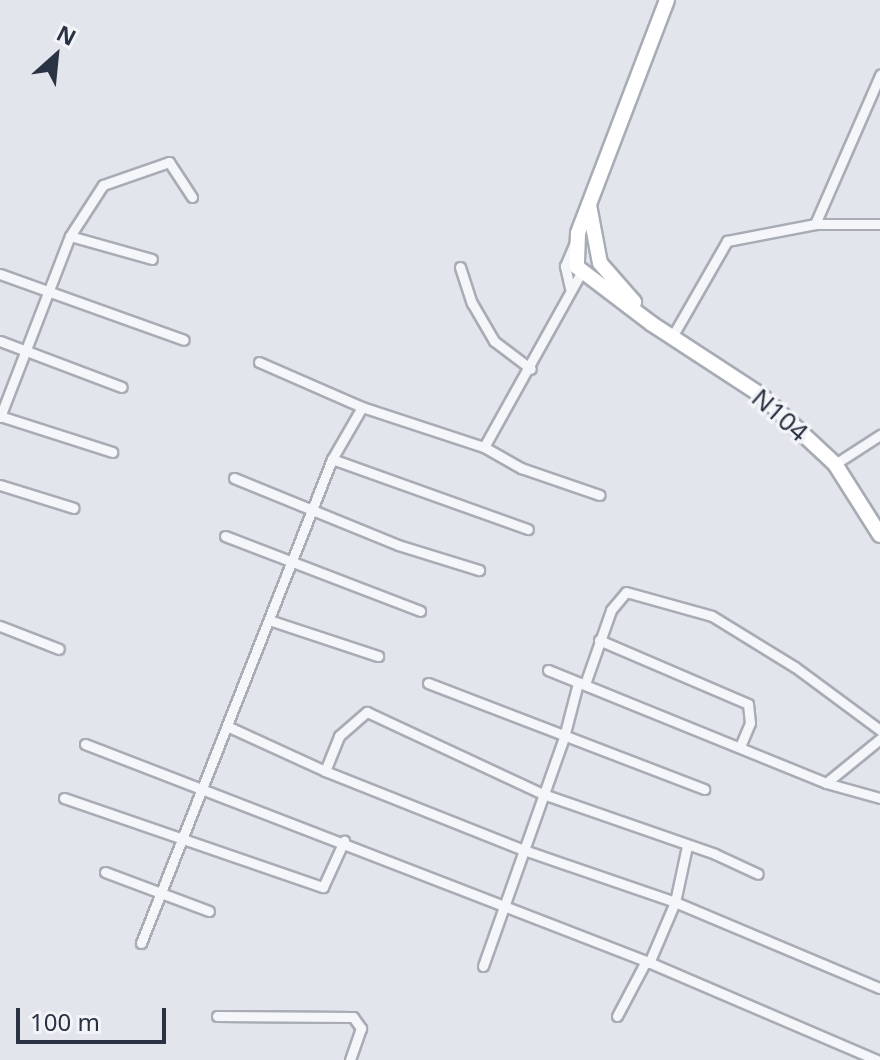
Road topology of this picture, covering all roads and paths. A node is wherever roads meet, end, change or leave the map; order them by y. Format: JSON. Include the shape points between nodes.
{"nodes":[{"id":1,"x":667,"y":0,"type":"edge"},
{"id":2,"x":880,"y":75,"type":"edge"},
{"id":3,"x":192,"y":197,"type":"dead end"},
{"id":4,"x":589,"y":203,"type":"junction"},
{"id":5,"x":815,"y":224,"type":"junction"},
{"id":6,"x":880,"y":224,"type":"edge"},
{"id":7,"x":70,"y":236,"type":"junction"},
{"id":8,"x":576,"y":242,"type":"junction"},
{"id":9,"x":152,"y":259,"type":"dead end"},
{"id":10,"x":460,"y":267,"type":"dead end"},
{"id":11,"x":581,"y":273,"type":"junction"},
{"id":12,"x":0,"y":274,"type":"edge"},
{"id":13,"x":570,"y":288,"type":"junction"},
{"id":14,"x":51,"y":289,"type":"junction"},
{"id":15,"x":652,"y":324,"type":"junction"},
{"id":16,"x":672,"y":337,"type":"junction"},
{"id":17,"x":184,"y":340,"type":"dead end"},
{"id":18,"x":0,"y":341,"type":"edge"},
{"id":19,"x":27,"y":351,"type":"junction"},
{"id":20,"x":259,"y":362,"type":"dead end"},
{"id":21,"x":531,"y":369,"type":"junction"},
{"id":22,"x":122,"y":387,"type":"dead end"},
{"id":23,"x":362,"y":407,"type":"junction"},
{"id":24,"x":0,"y":417,"type":"edge"},
{"id":25,"x":880,"y":435,"type":"edge"},
{"id":26,"x":484,"y":447,"type":"junction"},
{"id":27,"x":112,"y":452,"type":"dead end"},
{"id":28,"x":332,"y":459,"type":"junction"},
{"id":29,"x":835,"y":464,"type":"junction"},
{"id":30,"x":234,"y":478,"type":"dead end"},
{"id":31,"x":0,"y":485,"type":"edge"},
{"id":32,"x":600,"y":495,"type":"dead end"},
{"id":33,"x":74,"y":508,"type":"dead end"},
{"id":34,"x":312,"y":512,"type":"junction"},
{"id":35,"x":528,"y":529,"type":"dead end"},
{"id":36,"x":880,"y":535,"type":"edge"},
{"id":37,"x":225,"y":536,"type":"dead end"},
{"id":38,"x":291,"y":562,"type":"junction"},
{"id":39,"x":479,"y":570,"type":"dead end"},
{"id":40,"x":420,"y":611,"type":"dead end"},
{"id":41,"x":269,"y":620,"type":"junction"},
{"id":42,"x":0,"y":626,"type":"edge"},
{"id":43,"x":599,"y":640,"type":"junction"},
{"id":44,"x":59,"y":649,"type":"dead end"},
{"id":45,"x":378,"y":656,"type":"dead end"},
{"id":46,"x":548,"y":670,"type":"dead end"},
{"id":47,"x":428,"y":683,"type":"dead end"},
{"id":48,"x":581,"y":684,"type":"junction"},
{"id":49,"x":229,"y":727,"type":"junction"},
{"id":50,"x":880,"y":730,"type":"edge"},
{"id":51,"x":564,"y":737,"type":"junction"},
{"id":52,"x":880,"y":739,"type":"edge"},
{"id":53,"x":85,"y":744,"type":"dead end"},
{"id":54,"x":740,"y":747,"type":"junction"},
{"id":55,"x":325,"y":771,"type":"junction"},
{"id":56,"x":826,"y":783,"type":"junction"},
{"id":57,"x":203,"y":789,"type":"junction"},
{"id":58,"x":704,"y":789,"type":"dead end"},
{"id":59,"x":543,"y":794,"type":"junction"},
{"id":60,"x":64,"y":798,"type":"dead end"},
{"id":61,"x":880,"y":798,"type":"edge"},
{"id":62,"x":184,"y":839,"type":"junction"},
{"id":63,"x":344,"y":841,"type":"junction"},
{"id":64,"x":687,"y":846,"type":"junction"},
{"id":65,"x":524,"y":850,"type":"junction"},
{"id":66,"x":105,"y":872,"type":"dead end"},
{"id":67,"x":758,"y":874,"type":"dead end"},
{"id":68,"x":164,"y":893,"type":"junction"},
{"id":69,"x":675,"y":902,"type":"junction"},
{"id":70,"x":502,"y":904,"type":"junction"},
{"id":71,"x":209,"y":911,"type":"dead end"},
{"id":72,"x":141,"y":943,"type":"dead end"},
{"id":73,"x":648,"y":962,"type":"junction"},
{"id":74,"x":483,"y":966,"type":"dead end"},
{"id":75,"x":880,"y":988,"type":"edge"},
{"id":76,"x":217,"y":1016,"type":"dead end"},
{"id":77,"x":617,"y":1016,"type":"dead end"},
{"id":78,"x":350,"y":1060,"type":"edge"},
{"id":79,"x":877,"y":1060,"type":"edge"}],
"edges":[{"from":1,"to":4,"type":"street"},
{"from":2,"to":5,"type":"street"},
{"from":3,"to":7,"type":"street","via":[[174,164],[166,163],[103,185]]},
{"from":4,"to":8,"type":"street"},
{"from":4,"to":15,"type":"street","number":"N104","via":[[600,263]]},
{"from":5,"to":6,"type":"street"},
{"from":5,"to":16,"type":"street","via":[[727,241]]},
{"from":7,"to":9,"type":"street"},
{"from":7,"to":14,"type":"street"},
{"from":8,"to":11,"type":"street"},
{"from":8,"to":13,"type":"street","via":[[565,266]]},
{"from":10,"to":21,"type":"street","via":[[472,303],[494,341]]},
{"from":11,"to":13,"type":"street"},
{"from":11,"to":15,"type":"street","number":"N104"},
{"from":12,"to":14,"type":"street"},
{"from":13,"to":21,"type":"street"},
{"from":14,"to":17,"type":"street"},
{"from":14,"to":19,"type":"street"},
{"from":15,"to":16,"type":"street","name":"N104","number":"N104"},
{"from":16,"to":29,"type":"street","name":"N104","number":"N104","via":[[761,395]]},
{"from":18,"to":19,"type":"street"},
{"from":19,"to":22,"type":"street"},
{"from":19,"to":24,"type":"street"},
{"from":20,"to":23,"type":"street"},
{"from":21,"to":26,"type":"street"},
{"from":23,"to":26,"type":"street"},
{"from":23,"to":28,"type":"street"},
{"from":24,"to":27,"type":"street"},
{"from":25,"to":29,"type":"street"},
{"from":26,"to":32,"type":"street","via":[[521,468]]},
{"from":28,"to":34,"type":"street"},
{"from":28,"to":35,"type":"street"},
{"from":29,"to":36,"type":"street","name":"N104","number":"N104"},
{"from":30,"to":34,"type":"street"},
{"from":31,"to":33,"type":"street"},
{"from":34,"to":38,"type":"street"},
{"from":34,"to":39,"type":"street"},
{"from":37,"to":38,"type":"street"},
{"from":38,"to":40,"type":"street"},
{"from":38,"to":41,"type":"street"},
{"from":41,"to":45,"type":"street"},
{"from":41,"to":49,"type":"street"},
{"from":42,"to":44,"type":"street"},
{"from":43,"to":48,"type":"street"},
{"from":43,"to":50,"type":"street","via":[[618,598],[626,592],[712,616],[795,667]]},
{"from":43,"to":54,"type":"street","via":[[748,704],[750,723]]},
{"from":46,"to":48,"type":"street"},
{"from":47,"to":51,"type":"street"},
{"from":48,"to":51,"type":"street"},
{"from":48,"to":54,"type":"street"},
{"from":49,"to":55,"type":"street"},
{"from":49,"to":57,"type":"street"},
{"from":51,"to":58,"type":"street"},
{"from":51,"to":59,"type":"street"},
{"from":52,"to":56,"type":"street"},
{"from":53,"to":57,"type":"street"},
{"from":54,"to":56,"type":"street"},
{"from":55,"to":59,"type":"street","via":[[339,736],[367,712]]},
{"from":55,"to":65,"type":"street"},
{"from":56,"to":61,"type":"street"},
{"from":57,"to":62,"type":"street"},
{"from":57,"to":63,"type":"street"},
{"from":59,"to":64,"type":"street"},
{"from":59,"to":65,"type":"street"},
{"from":60,"to":62,"type":"street"},
{"from":62,"to":63,"type":"street","via":[[323,887]]},
{"from":62,"to":68,"type":"street"},
{"from":63,"to":70,"type":"street"},
{"from":64,"to":67,"type":"street"},
{"from":64,"to":69,"type":"street"},
{"from":65,"to":69,"type":"street"},
{"from":65,"to":70,"type":"street"},
{"from":66,"to":68,"type":"street"},
{"from":68,"to":71,"type":"street"},
{"from":68,"to":72,"type":"street"},
{"from":69,"to":73,"type":"street"},
{"from":69,"to":75,"type":"street"},
{"from":70,"to":73,"type":"street"},
{"from":70,"to":74,"type":"street"},
{"from":73,"to":77,"type":"street"},
{"from":73,"to":79,"type":"street"},
{"from":76,"to":78,"type":"street","via":[[353,1017],[361,1028]]}]}
